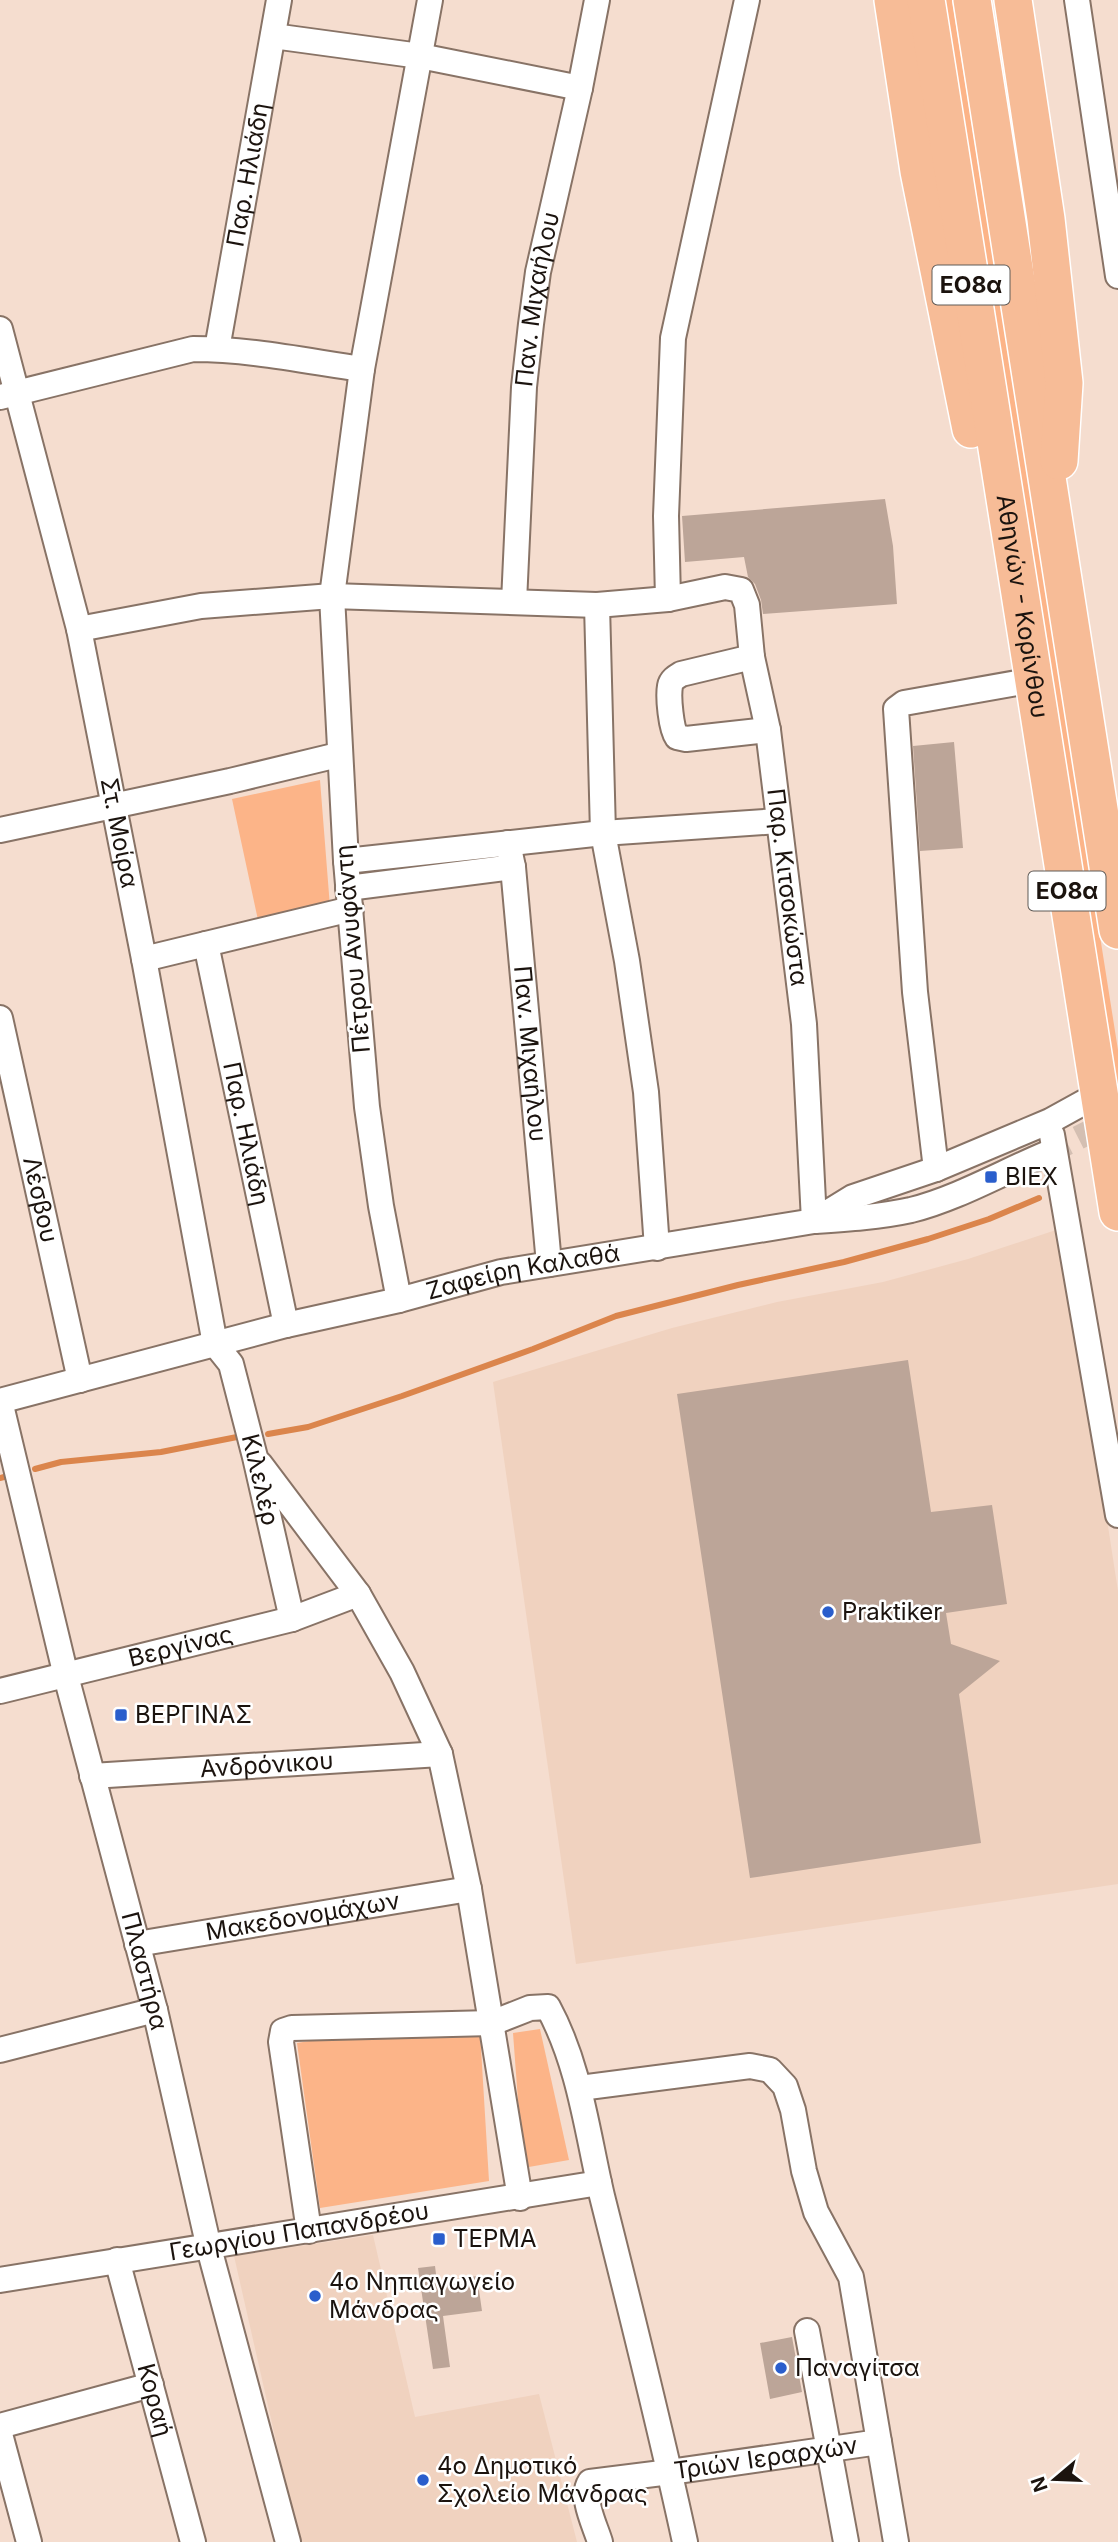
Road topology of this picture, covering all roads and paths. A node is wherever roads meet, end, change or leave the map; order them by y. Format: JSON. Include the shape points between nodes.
{"nodes":[{"id":1,"x":279,"y":0,"type":"edge"},
{"id":2,"x":430,"y":0,"type":"edge"},
{"id":3,"x":597,"y":0,"type":"edge"},
{"id":4,"x":747,"y":0,"type":"edge"},
{"id":5,"x":893,"y":0,"type":"edge"},
{"id":6,"x":926,"y":0,"type":"edge"},
{"id":7,"x":972,"y":0,"type":"edge"},
{"id":8,"x":1013,"y":0,"type":"edge"},
{"id":9,"x":1077,"y":0,"type":"edge"},
{"id":10,"x":273,"y":36,"type":"junction"},
{"id":11,"x":420,"y":56,"type":"junction"},
{"id":12,"x":580,"y":88,"type":"junction"},
{"id":13,"x":1114,"y":228,"type":"edge"},
{"id":14,"x":1118,"y":276,"type":"edge"},
{"id":15,"x":0,"y":329,"type":"edge"},
{"id":16,"x":217,"y":349,"type":"junction"},
{"id":17,"x":362,"y":369,"type":"junction"},
{"id":18,"x":9,"y":395,"type":"edge"},
{"id":19,"x":1054,"y":530,"type":"junction"},
{"id":20,"x":1017,"y":570,"type":"junction"},
{"id":21,"x":332,"y":596,"type":"junction"},
{"id":22,"x":668,"y":599,"type":"junction"},
{"id":23,"x":514,"y":602,"type":"junction"},
{"id":24,"x":597,"y":605,"type":"junction"},
{"id":25,"x":79,"y":629,"type":"junction"},
{"id":26,"x":752,"y":657,"type":"junction"},
{"id":27,"x":1034,"y":680,"type":"junction"},
{"id":28,"x":768,"y":730,"type":"junction"},
{"id":29,"x":338,"y":755,"type":"junction"},
{"id":30,"x":114,"y":806,"type":"junction"},
{"id":31,"x":778,"y":821,"type":"junction"},
{"id":32,"x":0,"y":830,"type":"edge"},
{"id":33,"x":603,"y":833,"type":"junction"},
{"id":34,"x":510,"y":855,"type":"junction"},
{"id":35,"x":346,"y":861,"type":"junction"},
{"id":36,"x":349,"y":898,"type":"junction"},
{"id":37,"x":1118,"y":930,"type":"edge"},
{"id":38,"x":206,"y":944,"type":"junction"},
{"id":39,"x":144,"y":959,"type":"junction"},
{"id":40,"x":0,"y":1018,"type":"edge"},
{"id":41,"x":1099,"y":1094,"type":"junction"},
{"id":42,"x":1050,"y":1121,"type":"junction"},
{"id":43,"x":1046,"y":1154,"type":"tunnel mouth"},
{"id":44,"x":936,"y":1170,"type":"junction"},
{"id":45,"x":1118,"y":1212,"type":"edge"},
{"id":46,"x":814,"y":1221,"type":"junction"},
{"id":47,"x":657,"y":1248,"type":"junction"},
{"id":48,"x":550,"y":1264,"type":"junction"},
{"id":49,"x":399,"y":1300,"type":"junction"},
{"id":50,"x":286,"y":1325,"type":"junction"},
{"id":51,"x":215,"y":1344,"type":"junction"},
{"id":52,"x":80,"y":1380,"type":"junction"},
{"id":53,"x":0,"y":1401,"type":"edge"},
{"id":54,"x":255,"y":1457,"type":"junction"},
{"id":55,"x":1118,"y":1515,"type":"edge"},
{"id":56,"x":358,"y":1594,"type":"junction"},
{"id":57,"x":292,"y":1619,"type":"junction"},
{"id":58,"x":66,"y":1676,"type":"junction"},
{"id":59,"x":0,"y":1691,"type":"edge"},
{"id":60,"x":440,"y":1754,"type":"junction"},
{"id":61,"x":92,"y":1776,"type":"junction"},
{"id":62,"x":469,"y":1889,"type":"junction"},
{"id":63,"x":136,"y":1944,"type":"junction"},
{"id":64,"x":155,"y":2010,"type":"junction"},
{"id":65,"x":492,"y":2023,"type":"junction"},
{"id":66,"x":0,"y":2050,"type":"edge"},
{"id":67,"x":580,"y":2088,"type":"junction"},
{"id":68,"x":599,"y":2183,"type":"junction"},
{"id":69,"x":520,"y":2198,"type":"junction"},
{"id":70,"x":309,"y":2231,"type":"junction"},
{"id":71,"x":208,"y":2248,"type":"junction"},
{"id":72,"x":117,"y":2260,"type":"junction"},
{"id":73,"x":0,"y":2280,"type":"edge"},
{"id":74,"x":807,"y":2331,"type":"dead end"},
{"id":75,"x":151,"y":2385,"type":"junction"},
{"id":76,"x":0,"y":2426,"type":"edge"},
{"id":77,"x":0,"y":2434,"type":"edge"},
{"id":78,"x":879,"y":2442,"type":"junction"},
{"id":79,"x":830,"y":2450,"type":"junction"},
{"id":80,"x":670,"y":2473,"type":"junction"},
{"id":81,"x":29,"y":2542,"type":"edge"},
{"id":82,"x":193,"y":2542,"type":"edge"},
{"id":83,"x":288,"y":2542,"type":"edge"},
{"id":84,"x":600,"y":2542,"type":"edge"},
{"id":85,"x":685,"y":2542,"type":"edge"},
{"id":86,"x":846,"y":2542,"type":"edge"},
{"id":87,"x":896,"y":2542,"type":"edge"}],
"edges":[{"from":1,"to":10,"type":"street","name":"Παρ. Ηλιάδη"},
{"from":2,"to":11,"type":"street","name":"Πέτρου Ανυφάντη"},
{"from":3,"to":12,"type":"street","name":"Παν. Μιχαήλου"},
{"from":4,"to":22,"type":"street","via":[[673,338],[666,516]]},
{"from":5,"to":20,"type":"highway","via":[[930,237],[974,446]]},
{"from":6,"to":20,"type":"highway","name":"Αθηνών - Κορίνθου","number":"ΕΟ8α"},
{"from":7,"to":19,"type":"highway","name":"Αθηνών - Κορίνθου","number":"ΕΟ8α"},
{"from":8,"to":19,"type":"highway","via":[[1046,219],[1064,383]]},
{"from":9,"to":13,"type":"street"},
{"from":10,"to":11,"type":"street"},
{"from":10,"to":16,"type":"street","name":"Παρ. Ηλιάδη"},
{"from":11,"to":12,"type":"street"},
{"from":11,"to":17,"type":"street","name":"Πέτρου Ανυφάντη"},
{"from":12,"to":23,"type":"street","name":"Παν. Μιχαήλου","via":[[538,272],[531,324]]},
{"from":13,"to":14,"type":"street"},
{"from":15,"to":18,"type":"street","name":"Στ. Μοίρα"},
{"from":16,"to":17,"type":"street"},
{"from":16,"to":18,"type":"street","via":[[193,349]]},
{"from":17,"to":21,"type":"street","name":"Πέτρου Ανυφάντη"},
{"from":18,"to":25,"type":"street","name":"Στ. Μοίρα"},
{"from":19,"to":37,"type":"highway","name":"Αθηνών - Κορίνθου","number":"ΕΟ8α"},
{"from":20,"to":27,"type":"highway","name":"Αθηνών - Κορίνθου","number":"ΕΟ8α"},
{"from":21,"to":23,"type":"street"},
{"from":21,"to":25,"type":"street","via":[[201,606]]},
{"from":21,"to":29,"type":"street","name":"Πέτρου Ανυφάντη"},
{"from":22,"to":24,"type":"street"},
{"from":22,"to":26,"type":"street","name":"Παρ. Κιτσοκώστα","via":[[725,587],[741,590]]},
{"from":23,"to":24,"type":"street"},
{"from":24,"to":33,"type":"street"},
{"from":25,"to":30,"type":"street","name":"Στ. Μοίρα"},
{"from":26,"to":28,"type":"street","name":"Παρ. Κιτσοκώστα"},
{"from":26,"to":28,"type":"street","via":[[674,678],[670,686],[672,731],[686,739]]},
{"from":27,"to":41,"type":"highway","name":"Αθηνών - Κορίνθου","number":"ΕΟ8α"},
{"from":27,"to":44,"type":"street","via":[[904,702],[896,709],[915,992]]},
{"from":28,"to":31,"type":"street","name":"Παρ. Κιτσοκώστα"},
{"from":29,"to":30,"type":"street"},
{"from":29,"to":35,"type":"street","name":"Πέτρου Ανυφάντη"},
{"from":30,"to":32,"type":"street"},
{"from":30,"to":39,"type":"street","name":"Στ. Μοίρα"},
{"from":31,"to":33,"type":"street"},
{"from":31,"to":46,"type":"street","name":"Παρ. Κιτσοκώστα","via":[[804,1024]]},
{"from":33,"to":34,"type":"street"},
{"from":33,"to":47,"type":"street","via":[[646,1092]]},
{"from":34,"to":35,"type":"street"},
{"from":34,"to":36,"type":"street"},
{"from":34,"to":48,"type":"street","name":"Παν. Μιχαήλου"},
{"from":35,"to":36,"type":"street","name":"Πέτρου Ανυφάντη"},
{"from":36,"to":38,"type":"street"},
{"from":36,"to":49,"type":"street","name":"Πέτρου Ανυφάντη","via":[[366,1107]]},
{"from":38,"to":39,"type":"street"},
{"from":38,"to":50,"type":"street","name":"Παρ. Ηλιάδη"},
{"from":39,"to":51,"type":"street","name":"Στ. Μοίρα"},
{"from":40,"to":52,"type":"street","name":"Λέσβου"},
{"from":41,"to":42,"type":"street"},
{"from":41,"to":45,"type":"highway","name":"Αθηνών - Κορίνθου","number":"ΕΟ8α"},
{"from":42,"to":44,"type":"street"},
{"from":42,"to":55,"type":"street"},
{"from":43,"to":46,"type":"street","name":"Ζαφείρη Καλαθά","via":[[912,1209]]},
{"from":44,"to":46,"type":"street","via":[[853,1197]]},
{"from":46,"to":47,"type":"street","name":"Ζαφείρη Καλαθά"},
{"from":47,"to":48,"type":"street","name":"Ζαφείρη Καλαθά"},
{"from":48,"to":49,"type":"street","name":"Ζαφείρη Καλαθά","via":[[501,1272]]},
{"from":49,"to":50,"type":"street","name":"Ζαφείρη Καλαθά"},
{"from":50,"to":51,"type":"street","name":"Ζαφείρη Καλαθά"},
{"from":51,"to":52,"type":"street","name":"Ζαφείρη Καλαθά"},
{"from":51,"to":54,"type":"street","name":"Κιλελέρ","via":[[231,1364]]},
{"from":52,"to":53,"type":"street","name":"Ζαφείρη Καλαθά"},
{"from":53,"to":58,"type":"street","name":"Πλαστήρα"},
{"from":54,"to":56,"type":"street"},
{"from":54,"to":57,"type":"street","name":"Κιλελέρ"},
{"from":56,"to":57,"type":"street","name":"Βεργίνας"},
{"from":56,"to":60,"type":"street","via":[[402,1672]]},
{"from":57,"to":58,"type":"street","name":"Βεργίνας"},
{"from":58,"to":59,"type":"street","name":"Βεργίνας"},
{"from":58,"to":61,"type":"street","name":"Πλαστήρα"},
{"from":60,"to":61,"type":"street","name":"Ανδρόνικου"},
{"from":60,"to":62,"type":"street"},
{"from":61,"to":63,"type":"street","name":"Πλαστήρα"},
{"from":62,"to":63,"type":"street","name":"Μακεδονομάχων"},
{"from":62,"to":65,"type":"street"},
{"from":63,"to":64,"type":"street","name":"Πλαστήρα"},
{"from":64,"to":66,"type":"street"},
{"from":64,"to":71,"type":"street","name":"Πλαστήρα"},
{"from":65,"to":67,"type":"street","via":[[530,2008],[548,2007]]},
{"from":65,"to":69,"type":"street"},
{"from":65,"to":70,"type":"street","via":[[292,2028],[282,2032]]},
{"from":67,"to":68,"type":"street"},
{"from":67,"to":78,"type":"street","via":[[750,2066],[770,2070],[785,2086],[816,2212],[851,2277]]},
{"from":68,"to":69,"type":"street","name":"Γεωργίου Παπανδρέου"},
{"from":68,"to":80,"type":"street"},
{"from":69,"to":70,"type":"street","name":"Γεωργίου Παπανδρέου"},
{"from":70,"to":71,"type":"street","name":"Γεωργίου Παπανδρέου"},
{"from":71,"to":72,"type":"street","name":"Γεωργίου Παπανδρέου"},
{"from":71,"to":83,"type":"street","name":"Πλαστήρα"},
{"from":72,"to":73,"type":"street","name":"Γεωργίου Παπανδρέου"},
{"from":72,"to":75,"type":"street","name":"Κοραή"},
{"from":74,"to":79,"type":"street"},
{"from":75,"to":76,"type":"street"},
{"from":75,"to":82,"type":"street","name":"Κοραή"},
{"from":77,"to":81,"type":"street"},
{"from":78,"to":79,"type":"street","name":"Τριών Ιεραρχών"},
{"from":78,"to":87,"type":"street"},
{"from":79,"to":80,"type":"street","name":"Τριών Ιεραρχών"},
{"from":79,"to":86,"type":"street"},
{"from":80,"to":84,"type":"street","name":"Τριών Ιεραρχών","via":[[590,2482],[587,2499]]},
{"from":80,"to":85,"type":"street"}]}
